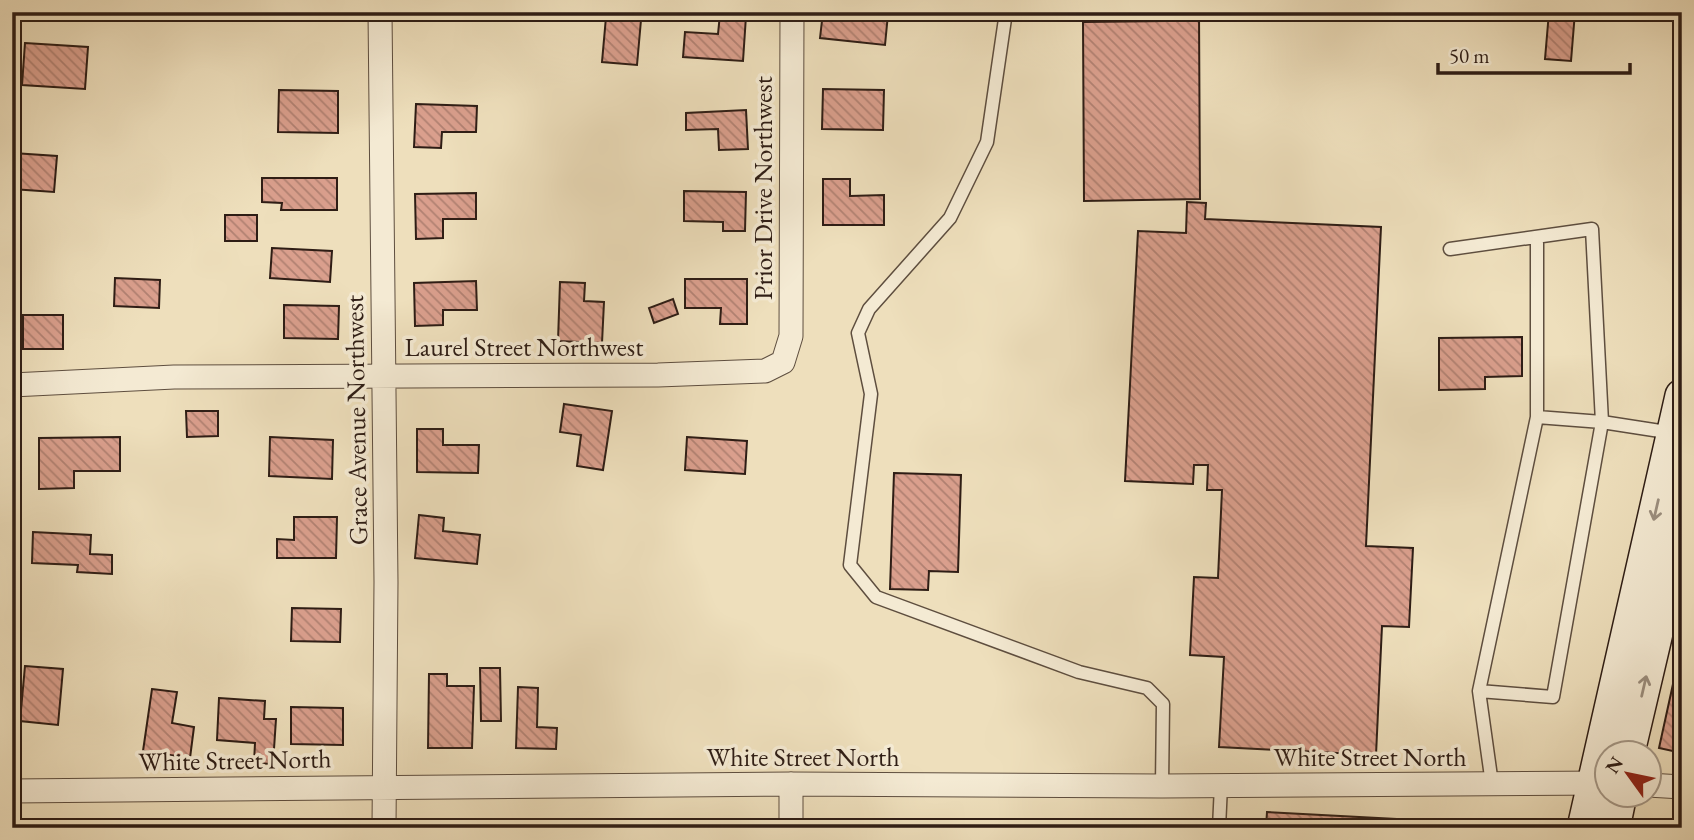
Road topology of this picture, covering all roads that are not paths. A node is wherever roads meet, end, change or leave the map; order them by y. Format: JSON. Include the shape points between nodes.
{"nodes":[{"id":1,"x":380,"y":12,"type":"edge"},
{"id":2,"x":792,"y":12,"type":"edge"},
{"id":3,"x":1006,"y":12,"type":"edge"},
{"id":4,"x":1537,"y":237,"type":"junction"},
{"id":5,"x":1451,"y":249,"type":"dead end"},
{"id":6,"x":783,"y":362,"type":"joint"},
{"id":7,"x":383,"y":375,"type":"junction"},
{"id":8,"x":12,"y":385,"type":"edge"},
{"id":9,"x":1682,"y":396,"type":"edge"},
{"id":10,"x":1537,"y":417,"type":"junction"},
{"id":11,"x":1602,"y":422,"type":"junction"},
{"id":12,"x":1674,"y":433,"type":"junction"},
{"id":13,"x":1682,"y":522,"type":"edge"},
{"id":14,"x":1479,"y":691,"type":"junction"},
{"id":15,"x":1615,"y":738,"type":"edge"},
{"id":16,"x":1631,"y":738,"type":"edge"},
{"id":17,"x":791,"y":784,"type":"junction"},
{"id":18,"x":1492,"y":784,"type":"junction"},
{"id":19,"x":1221,"y":785,"type":"junction"},
{"id":20,"x":1162,"y":786,"type":"junction"},
{"id":21,"x":1662,"y":786,"type":"edge"},
{"id":22,"x":386,"y":787,"type":"junction"},
{"id":23,"x":1592,"y":787,"type":"edge"},
{"id":24,"x":1682,"y":788,"type":"edge"},
{"id":25,"x":12,"y":791,"type":"edge"},
{"id":26,"x":1595,"y":808,"type":"edge"},
{"id":27,"x":1610,"y":808,"type":"edge"},
{"id":28,"x":384,"y":828,"type":"edge"},
{"id":29,"x":791,"y":828,"type":"edge"},
{"id":30,"x":1219,"y":828,"type":"edge"},
{"id":31,"x":1584,"y":828,"type":"edge"},
{"id":32,"x":1613,"y":828,"type":"edge"}],
"edges":[{"from":1,"to":7,"type":"street","name":"Grace Avenue Northwest"},
{"from":2,"to":6,"type":"street","name":"Prior Drive Northwest","via":[[791,336]]},
{"from":3,"to":20,"type":"lane","via":[[987,142],[950,218],[869,309],[858,333],[871,394],[850,565],[876,597],[1079,672],[1147,688],[1163,704]]},
{"from":4,"to":5,"type":"lane"},
{"from":4,"to":10,"type":"lane"},
{"from":4,"to":11,"type":"lane","via":[[1592,229]]},
{"from":6,"to":7,"type":"street","name":"Laurel Street Northwest","via":[[765,371]]},
{"from":7,"to":8,"type":"street","name":"Laurel Street Northwest","via":[[174,377]]},
{"from":7,"to":22,"type":"street","name":"Grace Avenue Northwest"},
{"from":9,"to":12,"type":"main road"},
{"from":10,"to":11,"type":"lane"},
{"from":10,"to":14,"type":"lane"},
{"from":11,"to":12,"type":"lane"},
{"from":11,"to":14,"type":"lane","via":[[1553,697]]},
{"from":12,"to":15,"type":"main road","one_way":true},
{"from":16,"to":13,"type":"main road","one_way":true},
{"from":14,"to":18,"type":"lane"},
{"from":17,"to":20,"type":"street","name":"White Street North"},
{"from":17,"to":22,"type":"street","name":"White Street North"},
{"from":17,"to":29,"type":"street"},
{"from":18,"to":19,"type":"street","name":"White Street North"},
{"from":18,"to":23,"type":"street","name":"White Street North"},
{"from":19,"to":20,"type":"street","name":"White Street North"},
{"from":19,"to":30,"type":"lane"},
{"from":21,"to":24,"type":"street"},
{"from":22,"to":25,"type":"street","name":"White Street North"},
{"from":22,"to":28,"type":"street","name":"Grace Avenue Northwest"},
{"from":26,"to":31,"type":"main road"},
{"from":27,"to":32,"type":"main road"}]}
